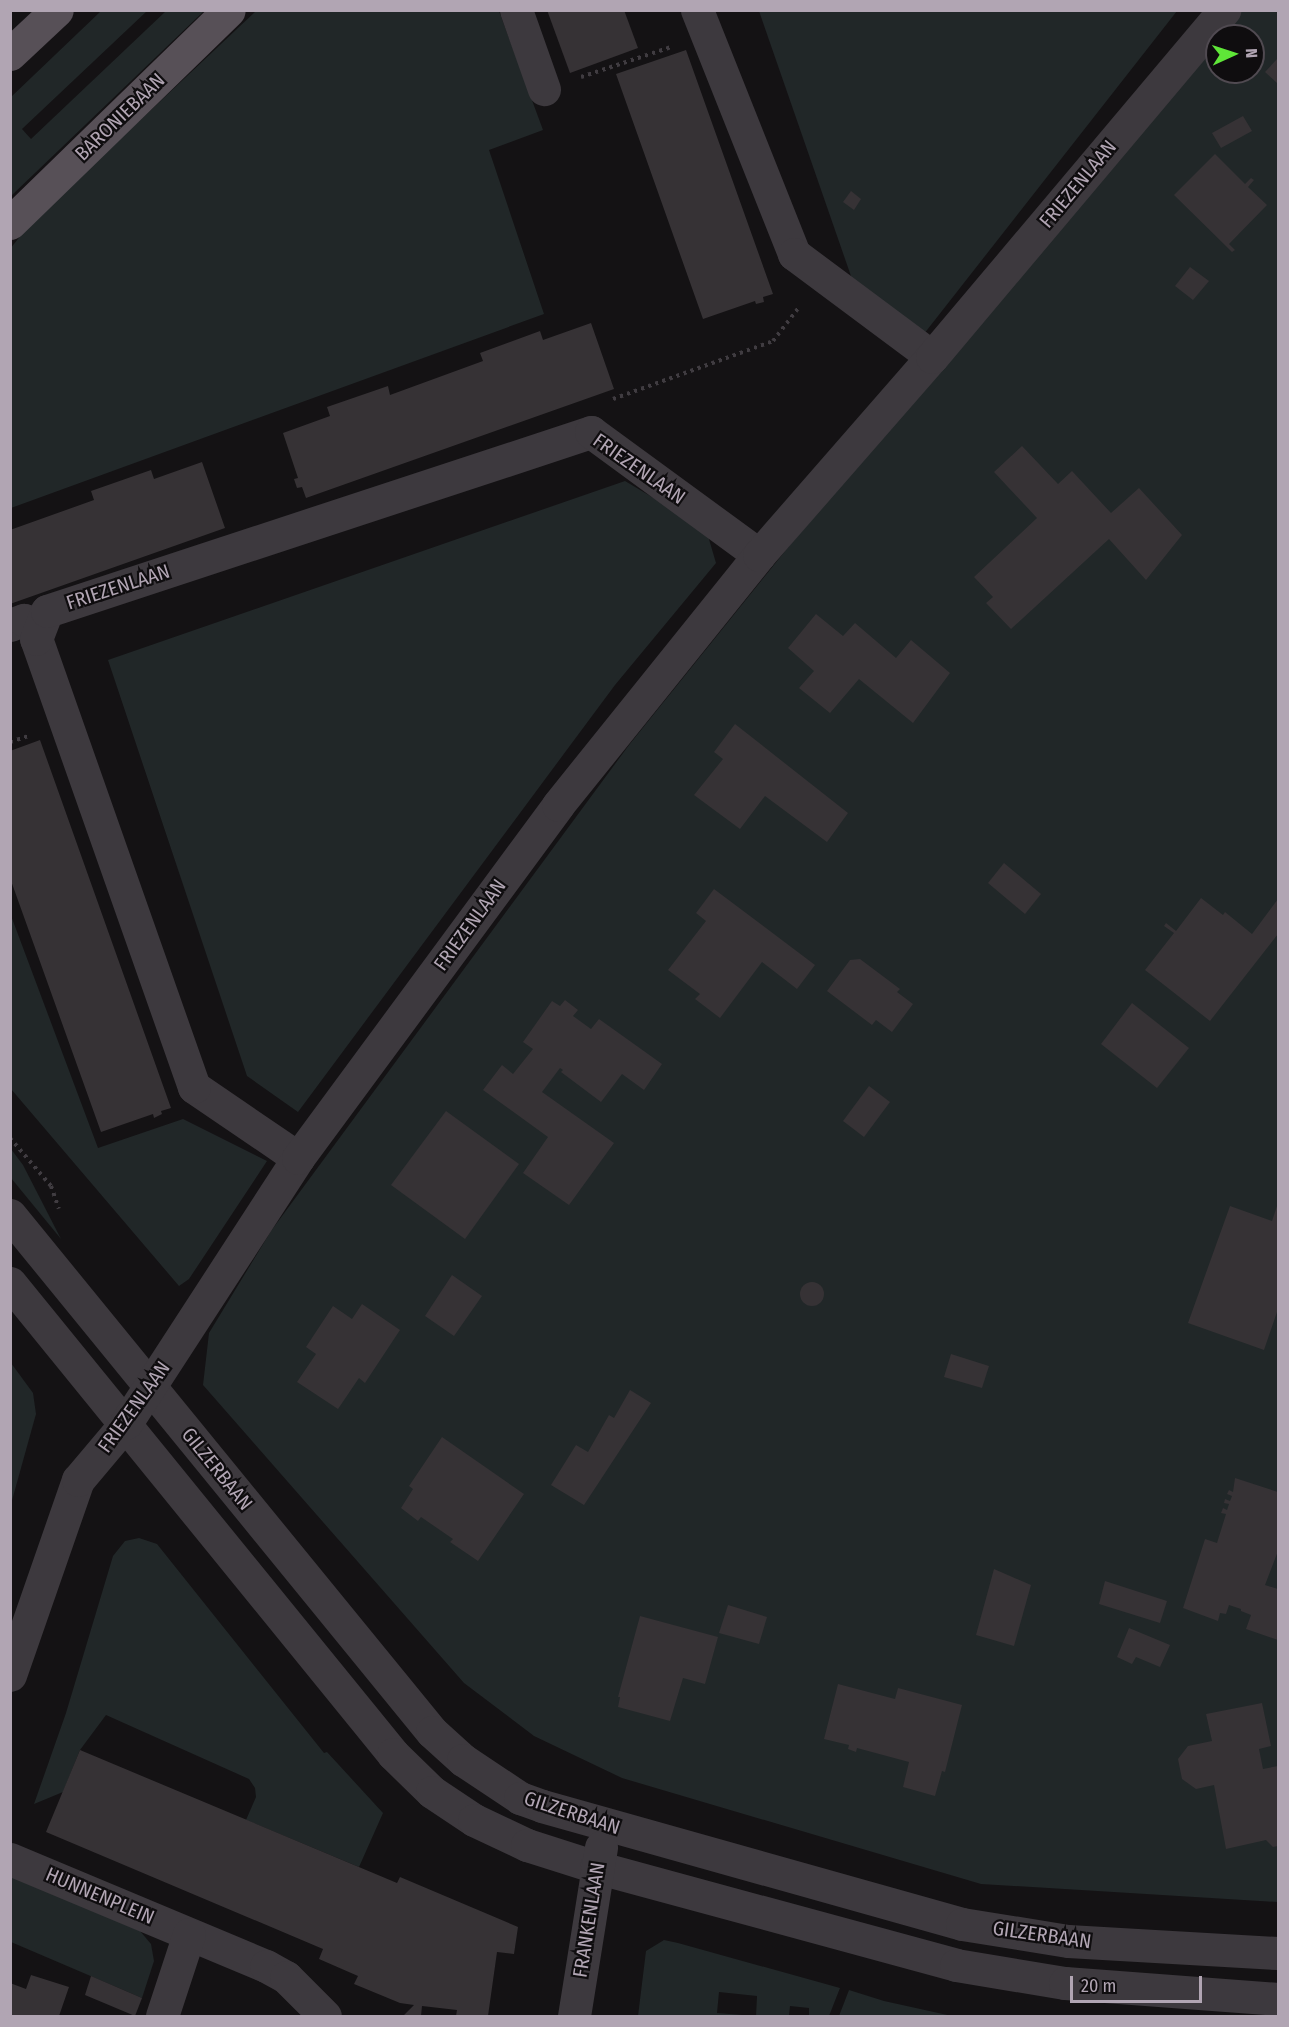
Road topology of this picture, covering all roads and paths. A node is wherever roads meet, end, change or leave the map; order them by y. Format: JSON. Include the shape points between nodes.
{"nodes":[{"id":1,"x":57,"y":10,"type":"edge"},
{"id":2,"x":229,"y":10,"type":"edge"},
{"id":3,"x":516,"y":10,"type":"edge"},
{"id":4,"x":1224,"y":10,"type":"edge"},
{"id":5,"x":702,"y":23,"type":"edge"},
{"id":6,"x":10,"y":54,"type":"edge"},
{"id":7,"x":544,"y":89,"type":"joint"},
{"id":8,"x":10,"y":223,"type":"edge"},
{"id":9,"x":823,"y":277,"type":"junction"},
{"id":10,"x":932,"y":357,"type":"junction"},
{"id":11,"x":591,"y":432,"type":"junction"},
{"id":12,"x":759,"y":555,"type":"junction"},
{"id":13,"x":25,"y":626,"type":"edge"},
{"id":14,"x":298,"y":1158,"type":"junction"},
{"id":15,"x":10,"y":1215,"type":"edge"},
{"id":16,"x":10,"y":1283,"type":"edge"},
{"id":17,"x":151,"y":1387,"type":"junction"},
{"id":18,"x":126,"y":1423,"type":"junction"},
{"id":19,"x":10,"y":1675,"type":"edge"},
{"id":20,"x":607,"y":1825,"type":"junction"},
{"id":21,"x":10,"y":1859,"type":"edge"},
{"id":22,"x":596,"y":1866,"type":"junction"},
{"id":23,"x":189,"y":1934,"type":"junction"},
{"id":24,"x":1278,"y":1953,"type":"edge"},
{"id":25,"x":1278,"y":1999,"type":"edge"},
{"id":26,"x":162,"y":2016,"type":"edge"},
{"id":27,"x":325,"y":2016,"type":"edge"},
{"id":28,"x":573,"y":2016,"type":"edge"}],
"edges":[{"from":1,"to":6,"type":"main road"},
{"from":2,"to":8,"type":"main road","name":"BARONIEBAAN"},
{"from":3,"to":7,"type":"street"},
{"from":4,"to":10,"type":"street","name":"FRIEZENLAAN"},
{"from":5,"to":7,"type":"path"},
{"from":5,"to":9,"type":"street","via":[[794,254]]},
{"from":9,"to":10,"type":"street"},
{"from":9,"to":11,"type":"path","via":[[773,341],[610,400]]},
{"from":10,"to":12,"type":"street","name":"FRIEZENLAAN"},
{"from":11,"to":12,"type":"street","name":"FRIEZENLAAN"},
{"from":11,"to":13,"type":"street","name":"FRIEZENLAAN","via":[[47,611]]},
{"from":12,"to":14,"type":"street","name":"FRIEZENLAAN","via":[[558,805]]},
{"from":13,"to":14,"type":"street","name":"FRIEZENLAAN","via":[[36,639],[194,1088]]},
{"from":14,"to":17,"type":"street","name":"FRIEZENLAAN"},
{"from":15,"to":17,"type":"street","name":"GILZERBAAN"},
{"from":16,"to":18,"type":"street"},
{"from":17,"to":18,"type":"street","name":"FRIEZENLAAN"},
{"from":17,"to":20,"type":"street","name":"GILZERBAAN","via":[[432,1731],[463,1760],[520,1798]]},
{"from":18,"to":19,"type":"street","name":"FRIEZENLAAN","via":[[78,1480]]},
{"from":18,"to":22,"type":"street","via":[[393,1754],[432,1792],[474,1820],[527,1845]]},
{"from":20,"to":22,"type":"street","name":"FRANKENLAAN"},
{"from":20,"to":24,"type":"street","name":"GILZERBAAN","via":[[962,1924],[1068,1941]]},
{"from":21,"to":23,"type":"street","name":"HUNNENPLEIN"},
{"from":22,"to":25,"type":"street","via":[[956,1965],[1065,1983]]},
{"from":22,"to":28,"type":"street","name":"FRANKENLAAN"},
{"from":23,"to":26,"type":"street"},
{"from":23,"to":27,"type":"street","name":"HUNNENPLEIN","via":[[286,1977]]}]}
